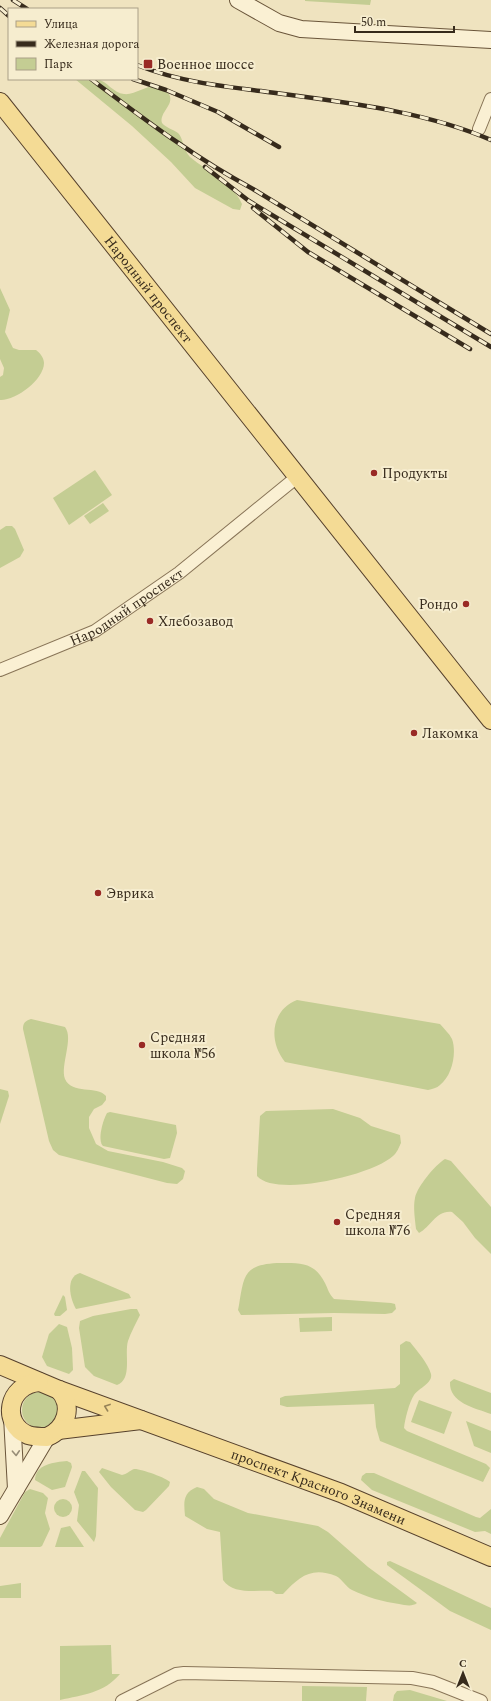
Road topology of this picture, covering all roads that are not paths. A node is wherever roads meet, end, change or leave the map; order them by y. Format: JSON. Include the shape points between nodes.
{"nodes":[{"id":1,"x":238,"y":0,"type":"edge"},
{"id":2,"x":491,"y":40,"type":"edge"},
{"id":3,"x":491,"y":99,"type":"edge"},
{"id":4,"x":0,"y":102,"type":"edge"},
{"id":5,"x":479,"y":128,"type":"dead end"},
{"id":6,"x":297,"y":477,"type":"junction"},
{"id":7,"x":0,"y":670,"type":"edge"},
{"id":8,"x":491,"y":720,"type":"edge"},
{"id":9,"x":0,"y":1366,"type":"edge"},
{"id":10,"x":40,"y":1382,"type":"junction"},
{"id":11,"x":59,"y":1390,"type":"junction"},
{"id":12,"x":8,"y":1409,"type":"edge"},
{"id":13,"x":144,"y":1420,"type":"junction"},
{"id":14,"x":53,"y":1434,"type":"junction"},
{"id":15,"x":16,"y":1490,"type":"junction"},
{"id":16,"x":0,"y":1516,"type":"edge"},
{"id":17,"x":491,"y":1557,"type":"edge"},
{"id":18,"x":122,"y":1701,"type":"edge"},
{"id":19,"x":481,"y":1701,"type":"edge"}],
"edges":[{"from":1,"to":2,"type":"main road","via":[[279,23],[301,29]]},
{"from":3,"to":5,"type":"street"},
{"from":4,"to":6,"type":"main road","name":"Народный проспект"},
{"from":6,"to":7,"type":"street","name":"Народный проспект","via":[[179,573],[96,631]]},
{"from":6,"to":8,"type":"main road","name":"Народный проспект"},
{"from":9,"to":10,"type":"main road","name":"проспект Красного Знамени"},
{"from":10,"to":11,"type":"main road","name":"проспект Красного Знамени"},
{"from":10,"to":12,"type":"main road","via":[[22,1387]]},
{"from":13,"to":11,"type":"main road","name":"проспект Красного Знамени","one_way":true},
{"from":11,"to":14,"type":"main road","via":[[66,1401],[67,1410],[64,1424]]},
{"from":12,"to":14,"type":"main road","name":"проспект Красного Знамени","via":[[18,1428],[25,1433],[33,1436]]},
{"from":12,"to":15,"type":"main road","one_way":true},
{"from":13,"to":14,"type":"main road","name":"проспект Красного Знамени"},
{"from":13,"to":17,"type":"main road","name":"проспект Красного Знамени","via":[[341,1493]]},
{"from":14,"to":15,"type":"main road"},
{"from":15,"to":16,"type":"main road"},
{"from":18,"to":19,"type":"street","via":[[184,1672],[412,1678],[433,1682]]}]}
